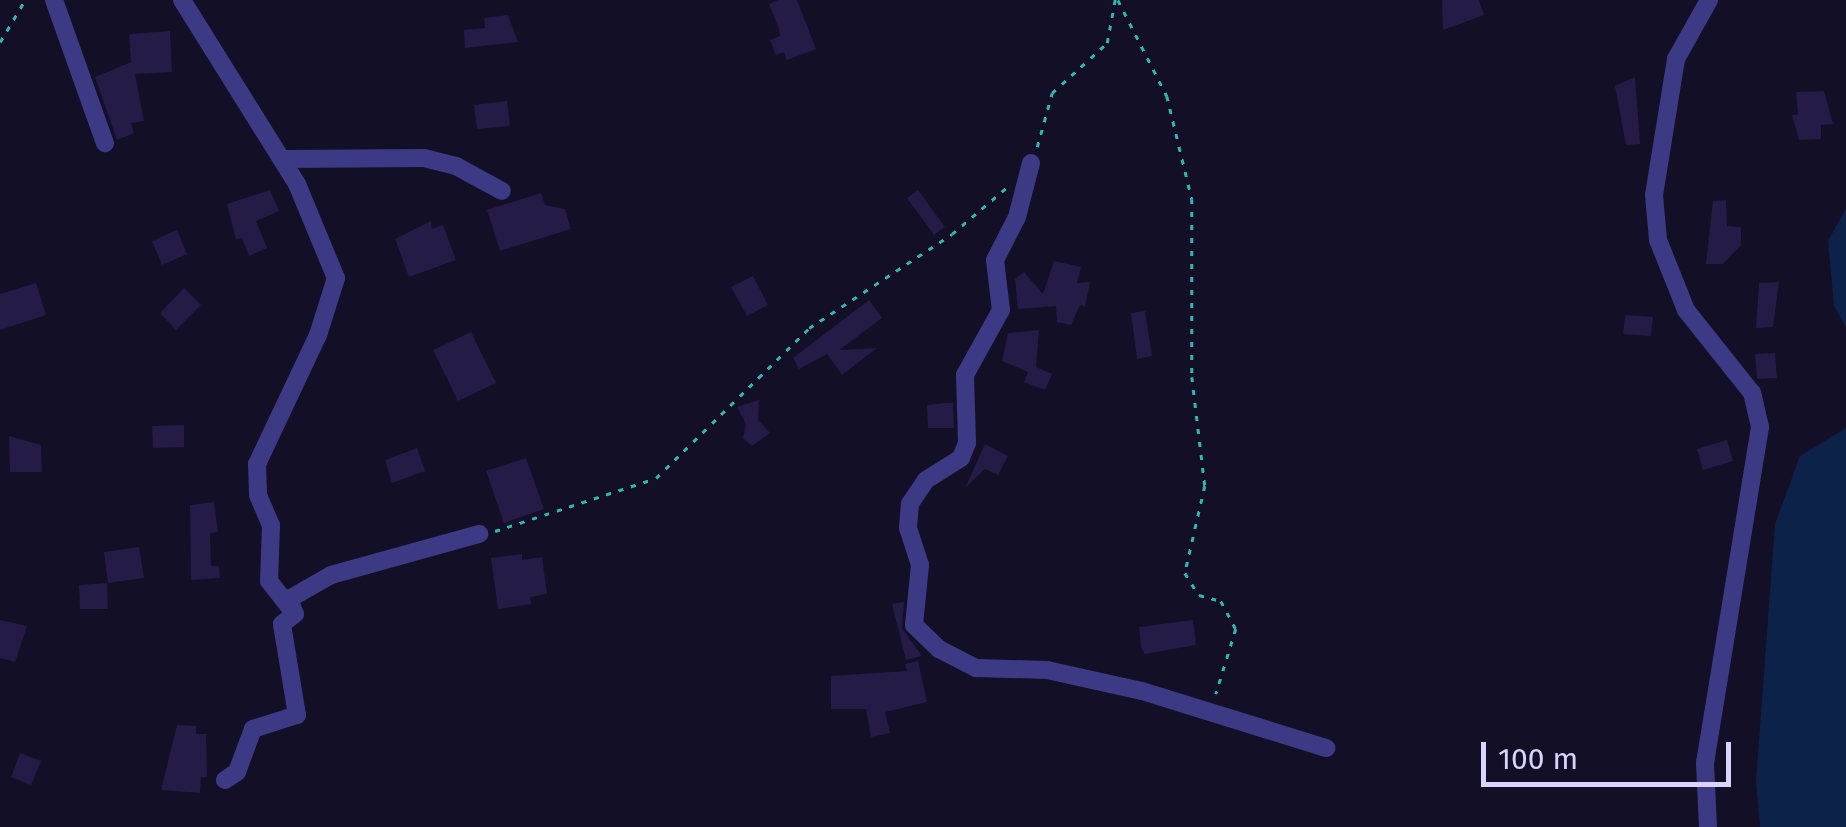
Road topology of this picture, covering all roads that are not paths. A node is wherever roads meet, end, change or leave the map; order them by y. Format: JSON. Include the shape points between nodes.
{"nodes":[{"id":1,"x":54,"y":0,"type":"edge"},
{"id":2,"x":182,"y":0,"type":"edge"},
{"id":3,"x":1709,"y":0,"type":"edge"},
{"id":4,"x":105,"y":143,"type":"dead end"},
{"id":5,"x":282,"y":159,"type":"junction"},
{"id":6,"x":1031,"y":163,"type":"road end"},
{"id":7,"x":502,"y":191,"type":"dead end"},
{"id":8,"x":478,"y":534,"type":"road end"},
{"id":9,"x":295,"y":614,"type":"junction"},
{"id":10,"x":1326,"y":748,"type":"dead end"},
{"id":11,"x":225,"y":780,"type":"dead end"},
{"id":12,"x":1708,"y":827,"type":"edge"}],
"edges":[{"from":1,"to":4,"type":"street"},
{"from":2,"to":5,"type":"street"},
{"from":3,"to":12,"type":"street","via":[[1676,60],[1654,194],[1658,240],[1680,298],[1752,392],[1760,428],[1705,763]]},
{"from":5,"to":7,"type":"street","via":[[424,158],[456,166]]},
{"from":5,"to":9,"type":"street","via":[[324,238],[336,278],[318,336],[257,464],[258,495],[271,526],[270,580]]},
{"from":6,"to":10,"type":"street","via":[[1017,217],[995,260],[1001,310],[965,375],[968,443],[962,458],[926,480],[910,504],[908,528],[920,565],[914,625],[960,663],[1142,690]]},
{"from":8,"to":9,"type":"street","via":[[331,575],[288,599]]},
{"from":9,"to":11,"type":"street","via":[[282,624],[297,714],[254,729],[237,772]]}]}
